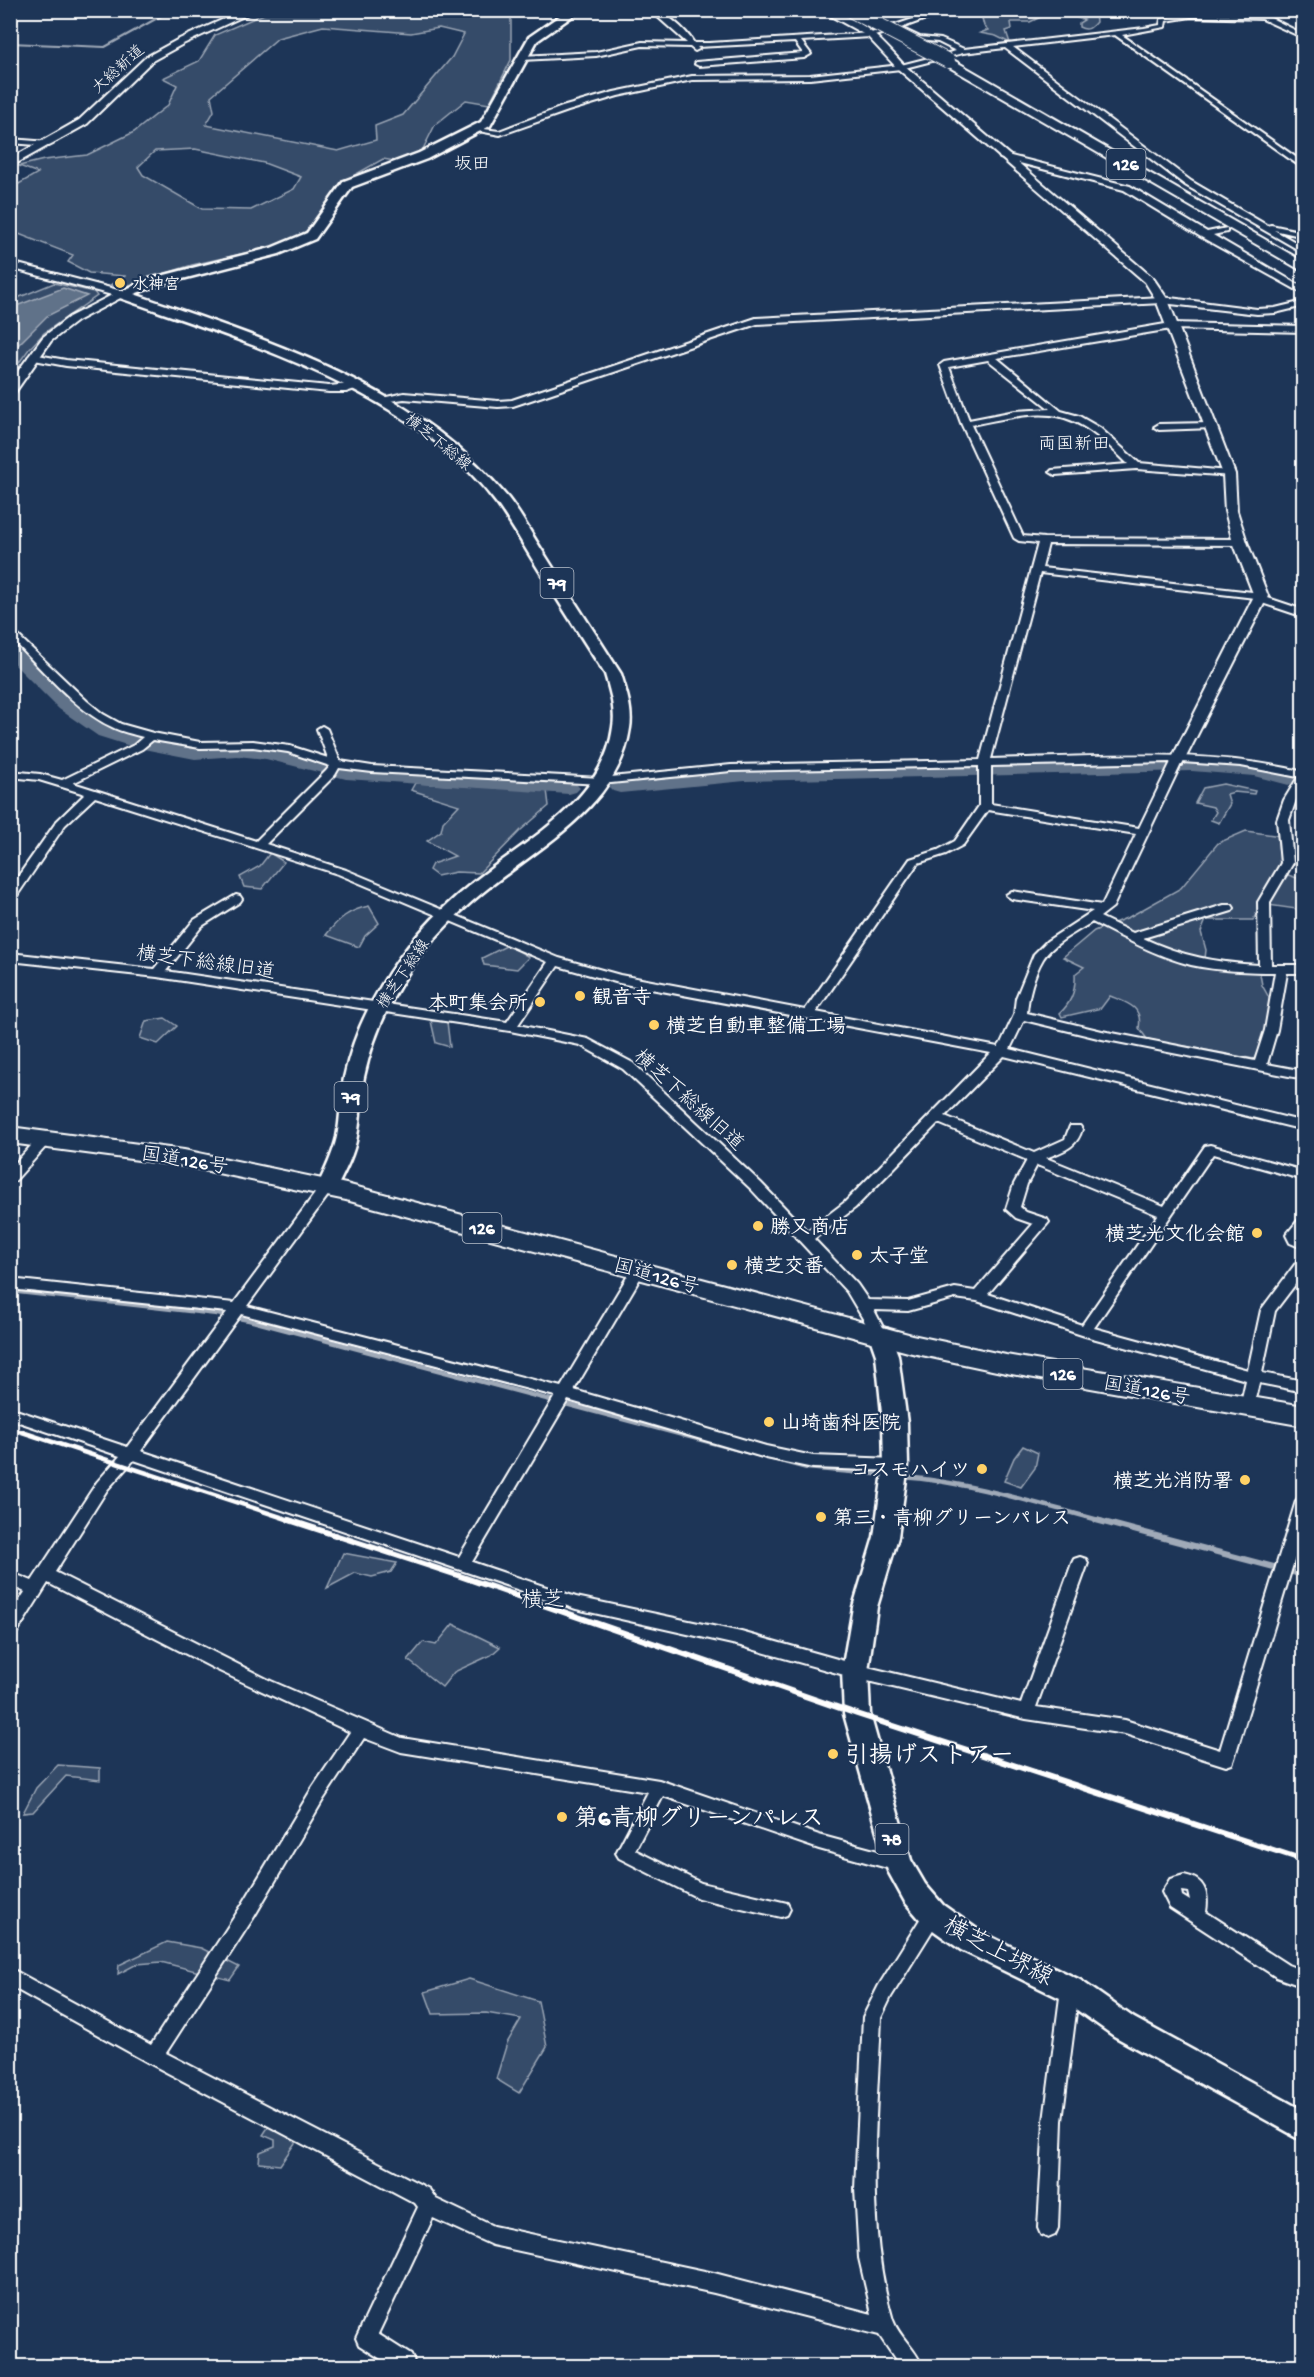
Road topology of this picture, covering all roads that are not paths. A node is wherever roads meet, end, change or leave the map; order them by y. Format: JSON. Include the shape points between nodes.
{"nodes":[{"id":1,"x":254,"y":10,"type":"edge"},
{"id":2,"x":576,"y":10,"type":"edge"},
{"id":3,"x":653,"y":10,"type":"edge"},
{"id":4,"x":824,"y":10,"type":"edge"},
{"id":5,"x":850,"y":10,"type":"edge"},
{"id":6,"x":991,"y":10,"type":"edge"},
{"id":7,"x":1278,"y":10,"type":"edge"},
{"id":8,"x":1263,"y":17,"type":"junction"},
{"id":9,"x":898,"y":27,"type":"junction"},
{"id":10,"x":1117,"y":34,"type":"junction"},
{"id":11,"x":871,"y":35,"type":"junction"},
{"id":12,"x":1301,"y":35,"type":"dead end"},
{"id":13,"x":796,"y":39,"type":"junction"},
{"id":14,"x":693,"y":45,"type":"junction"},
{"id":15,"x":1007,"y":46,"type":"junction"},
{"id":16,"x":963,"y":51,"type":"junction"},
{"id":17,"x":522,"y":58,"type":"junction"},
{"id":18,"x":699,"y":64,"type":"junction"},
{"id":19,"x":901,"y":68,"type":"junction"},
{"id":20,"x":710,"y":76,"type":"junction"},
{"id":21,"x":477,"y":130,"type":"junction"},
{"id":22,"x":10,"y":141,"type":"edge"},
{"id":23,"x":49,"y":144,"type":"junction"},
{"id":24,"x":1003,"y":156,"type":"junction"},
{"id":25,"x":10,"y":164,"type":"edge"},
{"id":26,"x":1304,"y":167,"type":"edge"},
{"id":27,"x":1253,"y":223,"type":"junction"},
{"id":28,"x":1243,"y":225,"type":"dead end"},
{"id":29,"x":1224,"y":230,"type":"dead end"},
{"id":30,"x":1204,"y":234,"type":"junction"},
{"id":31,"x":1304,"y":235,"type":"edge"},
{"id":32,"x":1304,"y":251,"type":"edge"},
{"id":33,"x":10,"y":265,"type":"edge"},
{"id":34,"x":1304,"y":267,"type":"edge"},
{"id":35,"x":1304,"y":292,"type":"edge"},
{"id":36,"x":122,"y":294,"type":"junction"},
{"id":37,"x":1162,"y":300,"type":"junction"},
{"id":38,"x":1304,"y":303,"type":"edge"},
{"id":39,"x":1171,"y":326,"type":"junction"},
{"id":40,"x":1304,"y":329,"type":"edge"},
{"id":41,"x":32,"y":357,"type":"junction"},
{"id":42,"x":990,"y":357,"type":"junction"},
{"id":43,"x":360,"y":386,"type":"junction"},
{"id":44,"x":10,"y":391,"type":"edge"},
{"id":45,"x":384,"y":399,"type":"junction"},
{"id":46,"x":1057,"y":410,"type":"junction"},
{"id":47,"x":966,"y":423,"type":"junction"},
{"id":48,"x":1210,"y":426,"type":"junction"},
{"id":49,"x":1159,"y":427,"type":"dead end"},
{"id":50,"x":1136,"y":466,"type":"junction"},
{"id":51,"x":1055,"y":472,"type":"dead end"},
{"id":52,"x":1229,"y":474,"type":"junction"},
{"id":53,"x":1044,"y":541,"type":"junction"},
{"id":54,"x":1240,"y":542,"type":"junction"},
{"id":55,"x":1036,"y":570,"type":"junction"},
{"id":56,"x":1261,"y":598,"type":"junction"},
{"id":57,"x":1304,"y":614,"type":"edge"},
{"id":58,"x":12,"y":633,"type":"edge"},
{"id":59,"x":322,"y":729,"type":"dead end"},
{"id":60,"x":150,"y":736,"type":"junction"},
{"id":61,"x":985,"y":762,"type":"junction"},
{"id":62,"x":1176,"y":763,"type":"junction"},
{"id":63,"x":336,"y":764,"type":"junction"},
{"id":64,"x":10,"y":774,"type":"edge"},
{"id":65,"x":1304,"y":776,"type":"edge"},
{"id":66,"x":601,"y":781,"type":"junction"},
{"id":67,"x":63,"y":784,"type":"junction"},
{"id":68,"x":93,"y":792,"type":"junction"},
{"id":69,"x":985,"y":806,"type":"junction"},
{"id":70,"x":1143,"y":832,"type":"junction"},
{"id":71,"x":259,"y":845,"type":"junction"},
{"id":72,"x":1012,"y":895,"type":"dead end"},
{"id":73,"x":10,"y":897,"type":"edge"},
{"id":74,"x":236,"y":899,"type":"dead end"},
{"id":75,"x":1228,"y":908,"type":"dead end"},
{"id":76,"x":1105,"y":909,"type":"junction"},
{"id":77,"x":445,"y":916,"type":"junction"},
{"id":78,"x":1093,"y":918,"type":"junction"},
{"id":79,"x":1133,"y":937,"type":"junction"},
{"id":80,"x":10,"y":957,"type":"edge"},
{"id":81,"x":555,"y":961,"type":"junction"},
{"id":82,"x":1265,"y":967,"type":"junction"},
{"id":83,"x":1282,"y":968,"type":"junction"},
{"id":84,"x":1304,"y":969,"type":"edge"},
{"id":85,"x":157,"y":973,"type":"junction"},
{"id":86,"x":378,"y":1007,"type":"junction"},
{"id":87,"x":808,"y":1015,"type":"junction"},
{"id":88,"x":1020,"y":1015,"type":"junction"},
{"id":89,"x":510,"y":1027,"type":"junction"},
{"id":90,"x":1000,"y":1051,"type":"junction"},
{"id":91,"x":1260,"y":1066,"type":"junction"},
{"id":92,"x":1304,"y":1075,"type":"edge"},
{"id":93,"x":935,"y":1117,"type":"junction"},
{"id":94,"x":1304,"y":1126,"type":"edge"},
{"id":95,"x":1075,"y":1128,"type":"dead end"},
{"id":96,"x":10,"y":1135,"type":"edge"},
{"id":97,"x":44,"y":1140,"type":"junction"},
{"id":98,"x":1034,"y":1160,"type":"junction"},
{"id":99,"x":1304,"y":1176,"type":"edge"},
{"id":100,"x":10,"y":1178,"type":"edge"},
{"id":101,"x":327,"y":1187,"type":"junction"},
{"id":102,"x":1167,"y":1213,"type":"junction"},
{"id":103,"x":1304,"y":1222,"type":"edge"},
{"id":104,"x":807,"y":1238,"type":"junction"},
{"id":105,"x":1304,"y":1244,"type":"edge"},
{"id":106,"x":1304,"y":1262,"type":"edge"},
{"id":107,"x":638,"y":1270,"type":"junction"},
{"id":108,"x":10,"y":1284,"type":"edge"},
{"id":109,"x":978,"y":1296,"type":"junction"},
{"id":110,"x":864,"y":1305,"type":"junction"},
{"id":111,"x":233,"y":1313,"type":"junction"},
{"id":112,"x":1085,"y":1331,"type":"junction"},
{"id":113,"x":879,"y":1335,"type":"junction"},
{"id":114,"x":1254,"y":1377,"type":"junction"},
{"id":115,"x":1304,"y":1388,"type":"edge"},
{"id":116,"x":563,"y":1395,"type":"junction"},
{"id":117,"x":1247,"y":1407,"type":"junction"},
{"id":118,"x":10,"y":1413,"type":"edge"},
{"id":119,"x":1304,"y":1416,"type":"edge"},
{"id":120,"x":131,"y":1453,"type":"junction"},
{"id":121,"x":896,"y":1466,"type":"junction"},
{"id":122,"x":1304,"y":1501,"type":"edge"},
{"id":123,"x":1080,"y":1563,"type":"dead end"},
{"id":124,"x":463,"y":1564,"type":"junction"},
{"id":125,"x":45,"y":1574,"type":"junction"},
{"id":126,"x":10,"y":1578,"type":"edge"},
{"id":127,"x":36,"y":1590,"type":"junction"},
{"id":128,"x":10,"y":1629,"type":"edge"},
{"id":129,"x":855,"y":1671,"type":"junction"},
{"id":130,"x":1026,"y":1712,"type":"junction"},
{"id":131,"x":361,"y":1729,"type":"junction"},
{"id":132,"x":659,"y":1787,"type":"junction"},
{"id":133,"x":898,"y":1863,"type":"junction"},
{"id":134,"x":781,"y":1909,"type":"dead end"},
{"id":135,"x":933,"y":1914,"type":"junction"},
{"id":136,"x":1197,"y":1916,"type":"dead end"},
{"id":137,"x":10,"y":1976,"type":"edge"},
{"id":138,"x":1304,"y":1979,"type":"edge"},
{"id":139,"x":1070,"y":1989,"type":"junction"},
{"id":140,"x":154,"y":2056,"type":"junction"},
{"id":141,"x":1304,"y":2127,"type":"edge"},
{"id":142,"x":429,"y":2206,"type":"junction"},
{"id":143,"x":1048,"y":2229,"type":"dead end"},
{"id":144,"x":885,"y":2327,"type":"junction"},
{"id":145,"x":402,"y":2367,"type":"edge"},
{"id":146,"x":912,"y":2367,"type":"edge"}],
"edges":[{"from":1,"to":23,"type":"street","name":"大総新道","via":[[149,60],[83,122]]},
{"from":2,"to":17,"type":"main road","via":[[533,39]]},
{"from":3,"to":14,"type":"street"},
{"from":4,"to":11,"type":"street"},
{"from":5,"to":34,"type":"highway","number":"126","bridge":true,"via":[[948,61]]},
{"from":6,"to":9,"type":"street","via":[[922,18]]},
{"from":7,"to":8,"type":"street"},
{"from":8,"to":10,"type":"street","via":[[1160,17],[1163,26]]},
{"from":8,"to":12,"type":"street"},
{"from":9,"to":11,"type":"street"},
{"from":9,"to":16,"type":"street","via":[[919,39],[939,40]]},
{"from":10,"to":15,"type":"street"},
{"from":10,"to":26,"type":"street"},
{"from":11,"to":13,"type":"street"},
{"from":11,"to":19,"type":"street"},
{"from":13,"to":14,"type":"street"},
{"from":13,"to":18,"type":"street","via":[[807,54],[804,56]]},
{"from":14,"to":17,"type":"street","via":[[642,44],[596,54]]},
{"from":14,"to":18,"type":"street"},
{"from":15,"to":16,"type":"street"},
{"from":15,"to":27,"type":"street","via":[[1188,183]]},
{"from":16,"to":19,"type":"street"},
{"from":17,"to":21,"type":"main road","via":[[491,118]]},
{"from":18,"to":20,"type":"street"},
{"from":19,"to":20,"type":"street","via":[[793,78]]},
{"from":19,"to":24,"type":"street"},
{"from":20,"to":21,"type":"street","via":[[673,81],[565,108],[500,133]]},
{"from":21,"to":36,"type":"main road","via":[[423,156],[348,184],[319,228],[292,245]]},
{"from":22,"to":23,"type":"street"},
{"from":23,"to":25,"type":"street","name":"大総新道"},
{"from":24,"to":30,"type":"street","via":[[1127,188]]},
{"from":24,"to":37,"type":"street","via":[[1149,280]]},
{"from":27,"to":28,"type":"street"},
{"from":27,"to":31,"type":"street"},
{"from":27,"to":32,"type":"street"},
{"from":29,"to":30,"type":"street"},
{"from":30,"to":35,"type":"street"},
{"from":33,"to":36,"type":"street"},
{"from":36,"to":41,"type":"street","via":[[59,328]]},
{"from":36,"to":43,"type":"main road","name":"横芝下総線","number":"79"},
{"from":37,"to":38,"type":"street","via":[[1257,312]]},
{"from":37,"to":39,"type":"street"},
{"from":37,"to":45,"type":"street","via":[[756,321],[513,403],[404,396]]},
{"from":39,"to":40,"type":"street"},
{"from":39,"to":42,"type":"street"},
{"from":39,"to":48,"type":"street"},
{"from":41,"to":43,"type":"street","via":[[329,389]]},
{"from":41,"to":44,"type":"street"},
{"from":42,"to":46,"type":"street"},
{"from":42,"to":47,"type":"street","via":[[944,365]]},
{"from":43,"to":45,"type":"main road","name":"横芝下総線","number":"79"},
{"from":45,"to":66,"type":"main road","name":"横芝下総線","number":"79","via":[[436,434],[486,481],[614,674],[622,728]]},
{"from":46,"to":47,"type":"street"},
{"from":46,"to":50,"type":"street","via":[[1093,427]]},
{"from":47,"to":53,"type":"street","via":[[1017,536],[1021,540]]},
{"from":48,"to":49,"type":"street"},
{"from":48,"to":52,"type":"street"},
{"from":50,"to":51,"type":"street"},
{"from":50,"to":52,"type":"street"},
{"from":52,"to":54,"type":"street","via":[[1231,511]]},
{"from":53,"to":54,"type":"street"},
{"from":53,"to":55,"type":"street"},
{"from":54,"to":56,"type":"street"},
{"from":55,"to":56,"type":"street"},
{"from":55,"to":61,"type":"street"},
{"from":56,"to":57,"type":"street"},
{"from":56,"to":62,"type":"street"},
{"from":58,"to":60,"type":"street","via":[[99,716]]},
{"from":59,"to":63,"type":"street"},
{"from":60,"to":63,"type":"street","via":[[200,745],[253,744],[290,749]]},
{"from":60,"to":67,"type":"street","via":[[138,747]]},
{"from":61,"to":62,"type":"street"},
{"from":61,"to":66,"type":"street","via":[[731,768]]},
{"from":61,"to":69,"type":"street"},
{"from":62,"to":65,"type":"street","via":[[1226,759]]},
{"from":62,"to":70,"type":"street"},
{"from":63,"to":66,"type":"street"},
{"from":63,"to":71,"type":"street"},
{"from":64,"to":67,"type":"street"},
{"from":65,"to":82,"type":"street","via":[[1283,820],[1287,862],[1264,902]]},
{"from":66,"to":77,"type":"main road","name":"横芝下総線","number":"79","via":[[562,823]]},
{"from":67,"to":68,"type":"street"},
{"from":68,"to":71,"type":"street"},
{"from":68,"to":73,"type":"street","via":[[61,823]]},
{"from":69,"to":70,"type":"street"},
{"from":69,"to":87,"type":"street","via":[[959,843],[914,861]]},
{"from":70,"to":76,"type":"street"},
{"from":71,"to":77,"type":"street","via":[[342,872]]},
{"from":72,"to":76,"type":"street"},
{"from":74,"to":85,"type":"street","via":[[198,923]]},
{"from":75,"to":79,"type":"street"},
{"from":76,"to":78,"type":"street"},
{"from":77,"to":81,"type":"street"},
{"from":77,"to":86,"type":"main road","name":"横芝下総線","number":"79","via":[[419,943]]},
{"from":78,"to":79,"type":"street"},
{"from":78,"to":88,"type":"street","via":[[1051,944],[1038,957],[1022,998]]},
{"from":79,"to":82,"type":"street","via":[[1192,961],[1238,968]]},
{"from":80,"to":85,"type":"street","name":"横芝下総線旧道"},
{"from":81,"to":87,"type":"street","via":[[619,978]]},
{"from":81,"to":89,"type":"street"},
{"from":82,"to":83,"type":"street"},
{"from":83,"to":84,"type":"street"},
{"from":83,"to":91,"type":"street"},
{"from":85,"to":86,"type":"street","name":"横芝下総線旧道"},
{"from":86,"to":89,"type":"street","name":"横芝下総線旧道"},
{"from":86,"to":101,"type":"main road","name":"横芝下総線","number":"79","via":[[363,1042],[339,1163]]},
{"from":87,"to":90,"type":"street"},
{"from":88,"to":90,"type":"street"},
{"from":88,"to":91,"type":"street"},
{"from":89,"to":104,"type":"street","name":"横芝下総線旧道","via":[[584,1042],[628,1066]]},
{"from":90,"to":93,"type":"street"},
{"from":90,"to":94,"type":"street"},
{"from":91,"to":92,"type":"street"},
{"from":93,"to":98,"type":"street"},
{"from":93,"to":104,"type":"street","via":[[850,1205]]},
{"from":95,"to":98,"type":"street","via":[[1072,1140]]},
{"from":96,"to":97,"type":"highway","name":"国道126号","number":"126"},
{"from":97,"to":100,"type":"street"},
{"from":97,"to":101,"type":"highway","name":"国道126号","number":"126","via":[[184,1158]]},
{"from":98,"to":102,"type":"street"},
{"from":98,"to":109,"type":"street","via":[[1012,1209],[1042,1222]]},
{"from":99,"to":102,"type":"street","via":[[1210,1149]]},
{"from":101,"to":107,"type":"highway","name":"国道126号","number":"126"},
{"from":101,"to":111,"type":"street"},
{"from":102,"to":112,"type":"street"},
{"from":103,"to":105,"type":"street","via":[[1293,1235]]},
{"from":104,"to":110,"type":"street","name":"横芝下総線旧道"},
{"from":106,"to":114,"type":"street","via":[[1268,1310]]},
{"from":107,"to":113,"type":"highway","name":"国道126号","number":"126"},
{"from":107,"to":116,"type":"street"},
{"from":108,"to":111,"type":"street"},
{"from":109,"to":110,"type":"street","via":[[955,1293],[908,1306]]},
{"from":109,"to":112,"type":"street"},
{"from":110,"to":113,"type":"street","name":"横芝下総線旧道"},
{"from":111,"to":116,"type":"street"},
{"from":111,"to":120,"type":"street"},
{"from":112,"to":114,"type":"street"},
{"from":113,"to":117,"type":"highway","name":"国道126号","number":"126","via":[[1006,1364]]},
{"from":113,"to":121,"type":"main road","name":"横芝上堺線","number":"78","via":[[889,1366]]},
{"from":114,"to":115,"type":"street"},
{"from":114,"to":117,"type":"street"},
{"from":116,"to":121,"type":"street","via":[[766,1452],[813,1462]]},
{"from":116,"to":124,"type":"street"},
{"from":117,"to":119,"type":"highway","name":"国道126号","number":"126"},
{"from":118,"to":120,"type":"street"},
{"from":120,"to":124,"type":"street"},
{"from":120,"to":125,"type":"street","via":[[102,1486]]},
{"from":121,"to":129,"type":"main road","name":"横芝上堺線","number":"78","via":[[886,1537],[865,1607]]},
{"from":122,"to":130,"type":"street","via":[[1226,1759],[1125,1728]]},
{"from":123,"to":130,"type":"street"},
{"from":124,"to":129,"type":"street","via":[[576,1603],[741,1639]]},
{"from":125,"to":127,"type":"street"},
{"from":125,"to":131,"type":"street","via":[[221,1664]]},
{"from":126,"to":127,"type":"street"},
{"from":127,"to":128,"type":"street"},
{"from":129,"to":130,"type":"street"},
{"from":129,"to":133,"type":"main road","name":"横芝上堺線","number":"78","via":[[857,1714]]},
{"from":131,"to":132,"type":"street","via":[[428,1750]]},
{"from":131,"to":140,"type":"street"},
{"from":132,"to":133,"type":"street","via":[[819,1842]]},
{"from":132,"to":134,"type":"street","via":[[625,1853],[698,1890]]},
{"from":133,"to":135,"type":"main road","name":"横芝上堺線","number":"78"},
{"from":135,"to":139,"type":"main road","name":"横芝上堺線","number":"78","via":[[971,1941]]},
{"from":135,"to":144,"type":"street","via":[[872,2017],[865,2189],[869,2258]]},
{"from":136,"to":138,"type":"street","via":[[1282,1971]]},
{"from":137,"to":140,"type":"street"},
{"from":139,"to":141,"type":"main road","name":"横芝上堺線","number":"78","via":[[1124,2027]]},
{"from":139,"to":143,"type":"street","via":[[1053,2121]]},
{"from":140,"to":142,"type":"street","via":[[422,2196]]},
{"from":142,"to":144,"type":"street","via":[[492,2235],[714,2283]]},
{"from":142,"to":145,"type":"street","via":[[366,2338],[404,2362]]},
{"from":144,"to":146,"type":"street"}]}
